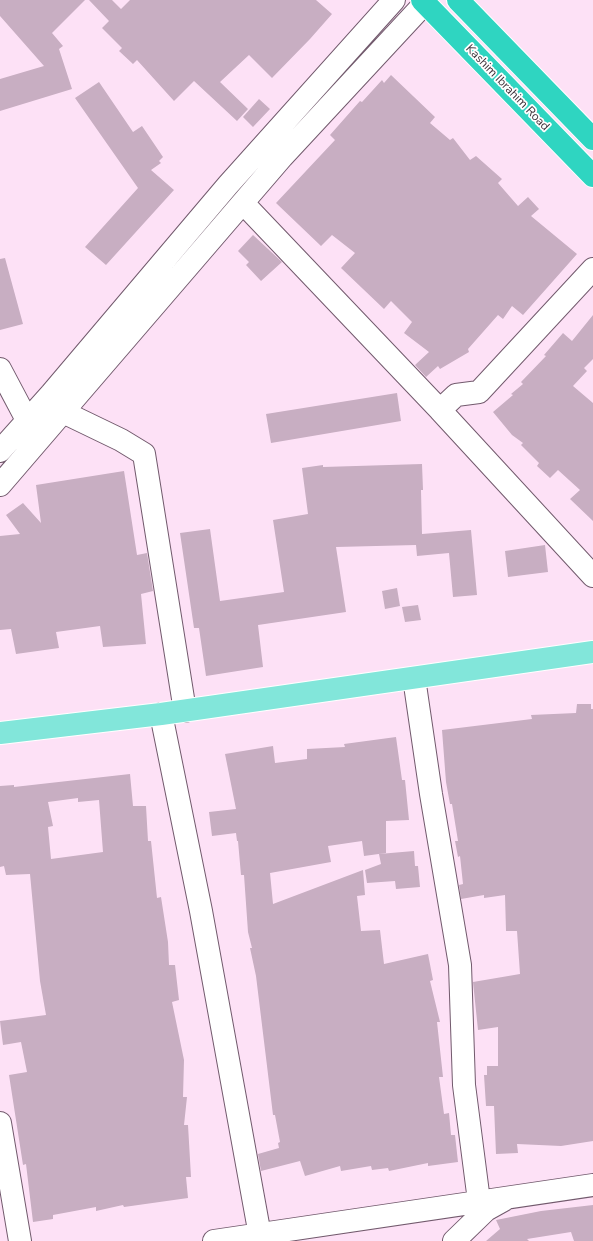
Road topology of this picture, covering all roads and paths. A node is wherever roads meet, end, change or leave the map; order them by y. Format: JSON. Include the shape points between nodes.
{"nodes":[{"id":1,"x":394,"y":0,"type":"edge"},
{"id":2,"x":458,"y":0,"type":"edge"},
{"id":3,"x":424,"y":2,"type":"edge"},
{"id":4,"x":593,"y":139,"type":"edge"},
{"id":5,"x":593,"y":176,"type":"edge"},
{"id":6,"x":244,"y":203,"type":"junction"},
{"id":7,"x":593,"y":270,"type":"edge"},
{"id":8,"x":0,"y":370,"type":"edge"},
{"id":9,"x":440,"y":410,"type":"junction"},
{"id":10,"x":63,"y":412,"type":"junction"},
{"id":11,"x":27,"y":420,"type":"junction"},
{"id":12,"x":0,"y":451,"type":"edge"},
{"id":13,"x":0,"y":485,"type":"edge"},
{"id":14,"x":593,"y":576,"type":"edge"},
{"id":15,"x":593,"y":652,"type":"edge"},
{"id":16,"x":414,"y":678,"type":"junction"},
{"id":17,"x":185,"y":710,"type":"junction"},
{"id":18,"x":162,"y":714,"type":"junction"},
{"id":19,"x":0,"y":733,"type":"edge"},
{"id":20,"x":0,"y":1122,"type":"edge"},
{"id":21,"x":593,"y":1185,"type":"edge"},
{"id":22,"x":508,"y":1198,"type":"junction"},
{"id":23,"x":479,"y":1201,"type":"junction"},
{"id":24,"x":260,"y":1238,"type":"edge"},
{"id":25,"x":20,"y":1241,"type":"edge"},
{"id":26,"x":214,"y":1241,"type":"edge"},
{"id":27,"x":454,"y":1241,"type":"edge"}],
"edges":[{"from":1,"to":11,"type":"street","via":[[228,185]]},
{"from":2,"to":4,"type":"highway"},
{"from":3,"to":5,"type":"highway","name":"Kashim Ibrahim Road"},
{"from":3,"to":6,"type":"street","via":[[282,157]]},
{"from":6,"to":9,"type":"street"},
{"from":6,"to":10,"type":"street"},
{"from":7,"to":9,"type":"street","via":[[479,392],[456,394]]},
{"from":8,"to":11,"type":"street"},
{"from":9,"to":14,"type":"street"},
{"from":10,"to":13,"type":"street"},
{"from":10,"to":17,"type":"street","via":[[144,454]]},
{"from":11,"to":12,"type":"street"},
{"from":15,"to":16,"type":"main road"},
{"from":16,"to":17,"type":"main road"},
{"from":16,"to":23,"type":"street","via":[[460,965],[464,1086]]},
{"from":17,"to":18,"type":"main road"},
{"from":18,"to":19,"type":"main road"},
{"from":18,"to":24,"type":"street"},
{"from":20,"to":25,"type":"street"},
{"from":21,"to":22,"type":"street"},
{"from":22,"to":23,"type":"street"},
{"from":22,"to":27,"type":"street","via":[[486,1210]]},
{"from":23,"to":24,"type":"street"},
{"from":24,"to":26,"type":"street"}]}
